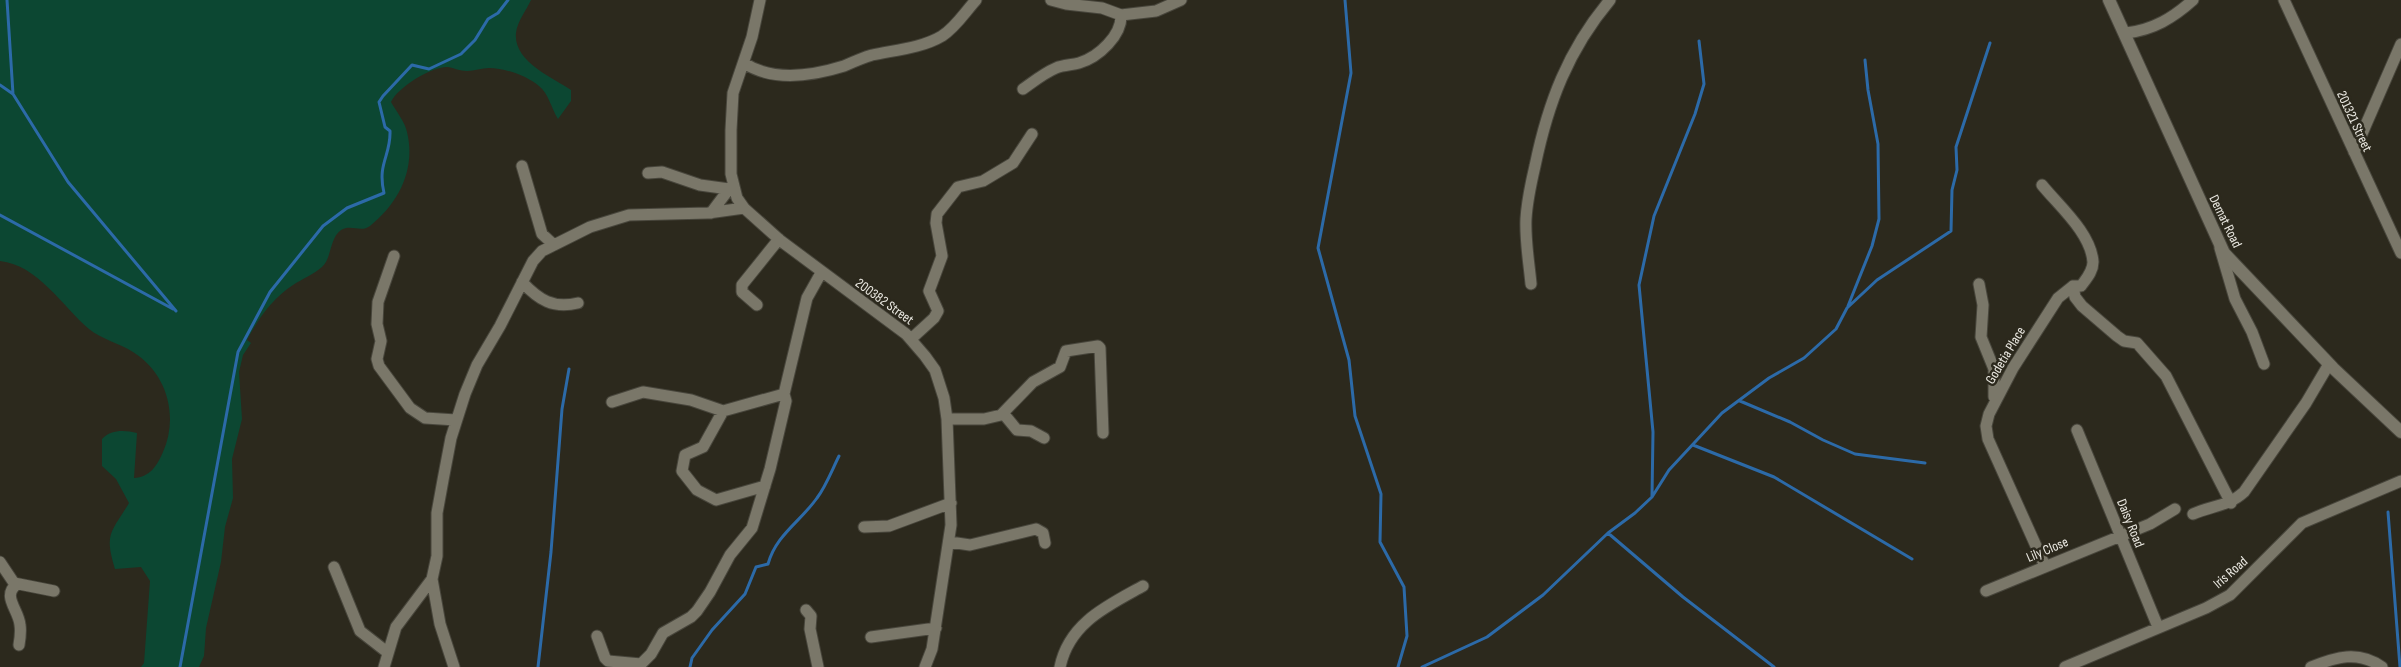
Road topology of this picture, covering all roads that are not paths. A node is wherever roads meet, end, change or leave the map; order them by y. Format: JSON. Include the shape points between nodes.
{"nodes":[{"id":1,"x":760,"y":0,"type":"edge"},
{"id":2,"x":976,"y":0,"type":"edge"},
{"id":3,"x":1051,"y":0,"type":"edge"},
{"id":4,"x":1181,"y":0,"type":"edge"},
{"id":5,"x":1610,"y":0,"type":"edge"},
{"id":6,"x":2109,"y":0,"type":"edge"},
{"id":7,"x":2193,"y":0,"type":"edge"},
{"id":8,"x":2284,"y":0,"type":"edge"},
{"id":9,"x":1108,"y":5,"type":"edge"},
{"id":10,"x":1121,"y":15,"type":"junction"},
{"id":11,"x":2126,"y":33,"type":"junction"},
{"id":12,"x":2401,"y":44,"type":"edge"},
{"id":13,"x":744,"y":63,"type":"junction"},
{"id":14,"x":1023,"y":89,"type":"dead end"},
{"id":15,"x":1032,"y":134,"type":"dead end"},
{"id":16,"x":2354,"y":152,"type":"junction"},
{"id":17,"x":522,"y":166,"type":"dead end"},
{"id":18,"x":648,"y":173,"type":"dead end"},
{"id":19,"x":2042,"y":185,"type":"dead end"},
{"id":20,"x":732,"y":189,"type":"junction"},
{"id":21,"x":744,"y":208,"type":"junction"},
{"id":22,"x":711,"y":213,"type":"junction"},
{"id":23,"x":779,"y":239,"type":"junction"},
{"id":24,"x":2219,"y":244,"type":"junction"},
{"id":25,"x":554,"y":245,"type":"junction"},
{"id":26,"x":2401,"y":254,"type":"edge"},
{"id":27,"x":394,"y":256,"type":"dead end"},
{"id":28,"x":821,"y":273,"type":"junction"},
{"id":29,"x":522,"y":282,"type":"junction"},
{"id":30,"x":1531,"y":284,"type":"dead end"},
{"id":31,"x":1979,"y":284,"type":"dead end"},
{"id":32,"x":2073,"y":286,"type":"junction"},
{"id":33,"x":578,"y":303,"type":"dead end"},
{"id":34,"x":757,"y":305,"type":"dead end"},
{"id":35,"x":911,"y":339,"type":"junction"},
{"id":36,"x":2264,"y":364,"type":"dead end"},
{"id":37,"x":2329,"y":364,"type":"junction"},
{"id":38,"x":784,"y":394,"type":"junction"},
{"id":39,"x":612,"y":402,"type":"dead end"},
{"id":40,"x":1994,"y":404,"type":"junction"},
{"id":41,"x":724,"y":411,"type":"junction"},
{"id":42,"x":1003,"y":413,"type":"junction"},
{"id":43,"x":947,"y":419,"type":"junction"},
{"id":44,"x":456,"y":420,"type":"junction"},
{"id":45,"x":2077,"y":430,"type":"dead end"},
{"id":46,"x":2401,"y":432,"type":"edge"},
{"id":47,"x":1103,"y":434,"type":"dead end"},
{"id":48,"x":1044,"y":438,"type":"dead end"},
{"id":49,"x":2401,"y":480,"type":"edge"},
{"id":50,"x":765,"y":486,"type":"junction"},
{"id":51,"x":2231,"y":502,"type":"junction"},
{"id":52,"x":951,"y":503,"type":"junction"},
{"id":53,"x":2175,"y":509,"type":"dead end"},
{"id":54,"x":2193,"y":514,"type":"dead end"},
{"id":55,"x":864,"y":527,"type":"dead end"},
{"id":56,"x":2119,"y":535,"type":"junction"},
{"id":57,"x":950,"y":542,"type":"junction"},
{"id":58,"x":1045,"y":543,"type":"dead end"},
{"id":59,"x":0,"y":562,"type":"edge"},
{"id":60,"x":334,"y":566,"type":"dead end"},
{"id":61,"x":2045,"y":566,"type":"junction"},
{"id":62,"x":432,"y":579,"type":"junction"},
{"id":63,"x":17,"y":584,"type":"junction"},
{"id":64,"x":1143,"y":586,"type":"dead end"},
{"id":65,"x":54,"y":591,"type":"dead end"},
{"id":66,"x":1986,"y":591,"type":"dead end"},
{"id":67,"x":806,"y":610,"type":"dead end"},
{"id":68,"x":2158,"y":627,"type":"junction"},
{"id":69,"x":936,"y":628,"type":"junction"},
{"id":70,"x":597,"y":636,"type":"dead end"},
{"id":71,"x":871,"y":637,"type":"dead end"},
{"id":72,"x":19,"y":645,"type":"dead end"},
{"id":73,"x":387,"y":652,"type":"junction"},
{"id":74,"x":926,"y":666,"type":"edge"},
{"id":75,"x":384,"y":667,"type":"edge"},
{"id":76,"x":454,"y":667,"type":"edge"},
{"id":77,"x":818,"y":667,"type":"edge"},
{"id":78,"x":1060,"y":667,"type":"edge"},
{"id":79,"x":2065,"y":667,"type":"edge"},
{"id":80,"x":2311,"y":667,"type":"edge"},
{"id":81,"x":2382,"y":667,"type":"edge"}],
"edges":[{"from":1,"to":13,"type":"street","name":"200382 Street"},
{"from":2,"to":13,"type":"street","via":[[941,36],[836,68],[782,76],[763,73]]},
{"from":3,"to":9,"type":"street"},
{"from":4,"to":10,"type":"street","via":[[1156,11]]},
{"from":5,"to":30,"type":"street","via":[[1584,33],[1569,61],[1556,88],[1542,135],[1528,200],[1526,245]]},
{"from":6,"to":11,"type":"street","name":"Demat Road"},
{"from":7,"to":11,"type":"street","via":[[2151,28]]},
{"from":8,"to":16,"type":"street","name":"201321 Street"},
{"from":9,"to":10,"type":"street"},
{"from":10,"to":14,"type":"street","via":[[1120,29],[1098,51],[1081,62],[1050,71]]},
{"from":11,"to":24,"type":"street","name":"Demat Road"},
{"from":12,"to":16,"type":"street"},
{"from":13,"to":20,"type":"street","name":"200382 Street","via":[[733,93]]},
{"from":15,"to":35,"type":"street","via":[[1013,163],[983,181],[958,187],[937,214],[942,256],[929,291],[938,311]]},
{"from":16,"to":26,"type":"street","name":"201321 Street"},
{"from":17,"to":25,"type":"street","via":[[542,234]]},
{"from":18,"to":20,"type":"street","via":[[662,172],[700,186]]},
{"from":19,"to":32,"type":"street","name":"Godetia Place","via":[[2088,245],[2092,269],[2081,286]]},
{"from":20,"to":21,"type":"street","name":"200382 Street"},
{"from":20,"to":22,"type":"street"},
{"from":21,"to":22,"type":"street"},
{"from":21,"to":23,"type":"street","name":"200382 Street"},
{"from":22,"to":25,"type":"street","via":[[629,215],[590,227]]},
{"from":23,"to":28,"type":"street","name":"200382 Street"},
{"from":23,"to":34,"type":"street","via":[[742,285],[742,292]]},
{"from":24,"to":36,"type":"street","via":[[2235,299]]},
{"from":24,"to":37,"type":"street","name":"Demat Road","via":[[2235,266]]},
{"from":25,"to":29,"type":"street","via":[[538,255]]},
{"from":27,"to":44,"type":"street","via":[[378,302],[379,366],[410,408],[426,418]]},
{"from":28,"to":35,"type":"street","name":"200382 Street"},
{"from":28,"to":38,"type":"street","via":[[807,298]]},
{"from":29,"to":33,"type":"street","via":[[546,303],[564,306]]},
{"from":29,"to":44,"type":"street","via":[[477,365]]},
{"from":31,"to":40,"type":"street","via":[[1983,305],[1981,337],[1996,379]]},
{"from":32,"to":40,"type":"street","name":"Godetia Place","via":[[2058,298]]},
{"from":32,"to":51,"type":"street","via":[[2074,297],[2082,306],[2117,336],[2136,342],[2166,376]]},
{"from":35,"to":43,"type":"street","name":"200382 Street","via":[[935,370]]},
{"from":37,"to":46,"type":"street","name":"Demat Road"},
{"from":37,"to":51,"type":"street","via":[[2249,486]]},
{"from":38,"to":41,"type":"street"},
{"from":38,"to":50,"type":"street","via":[[786,401]]},
{"from":39,"to":41,"type":"street","via":[[643,392],[691,400]]},
{"from":40,"to":61,"type":"street","name":"Godetia Place","via":[[1986,426],[1988,439]]},
{"from":41,"to":50,"type":"street","via":[[703,447],[685,456],[682,471],[697,490],[716,500]]},
{"from":42,"to":43,"type":"street","via":[[984,418]]},
{"from":42,"to":47,"type":"street","via":[[1033,382],[1060,367],[1066,351],[1098,346]]},
{"from":42,"to":48,"type":"street","via":[[1017,430],[1031,431]]},
{"from":43,"to":52,"type":"street","name":"200382 Street"},
{"from":44,"to":62,"type":"street","via":[[437,514],[437,556]]},
{"from":45,"to":56,"type":"street","name":"Daisy Road"},
{"from":49,"to":68,"type":"street","name":"Iris Road","via":[[2302,523],[2230,595]]},
{"from":50,"to":70,"type":"street","via":[[752,528],[721,569],[710,592],[691,617],[663,633],[652,654],[641,664],[608,661]]},
{"from":51,"to":54,"type":"street"},
{"from":52,"to":55,"type":"street","via":[[889,526]]},
{"from":52,"to":57,"type":"street","name":"200382 Street"},
{"from":53,"to":56,"type":"street","name":"Lily Close","via":[[2150,524]]},
{"from":56,"to":61,"type":"street","name":"Lily Close"},
{"from":56,"to":68,"type":"street","name":"Daisy Road"},
{"from":57,"to":58,"type":"street","via":[[970,545],[1036,529],[1042,533]]},
{"from":57,"to":69,"type":"street","name":"200382 Street"},
{"from":59,"to":63,"type":"street"},
{"from":60,"to":73,"type":"street","via":[[360,631]]},
{"from":61,"to":66,"type":"street","name":"Lily Close"},
{"from":62,"to":73,"type":"street","via":[[396,627]]},
{"from":62,"to":76,"type":"street","via":[[440,624]]},
{"from":63,"to":65,"type":"street"},
{"from":63,"to":72,"type":"street","via":[[10,598],[21,626]]},
{"from":64,"to":78,"type":"street","via":[[1086,622],[1068,642]]},
{"from":67,"to":77,"type":"street","via":[[811,616],[810,629]]},
{"from":68,"to":79,"type":"street","name":"Iris Road"},
{"from":69,"to":71,"type":"street"},
{"from":69,"to":74,"type":"street","name":"200382 Street"},
{"from":73,"to":75,"type":"street"},
{"from":80,"to":81,"type":"street","via":[[2344,656],[2362,658]]}]}
